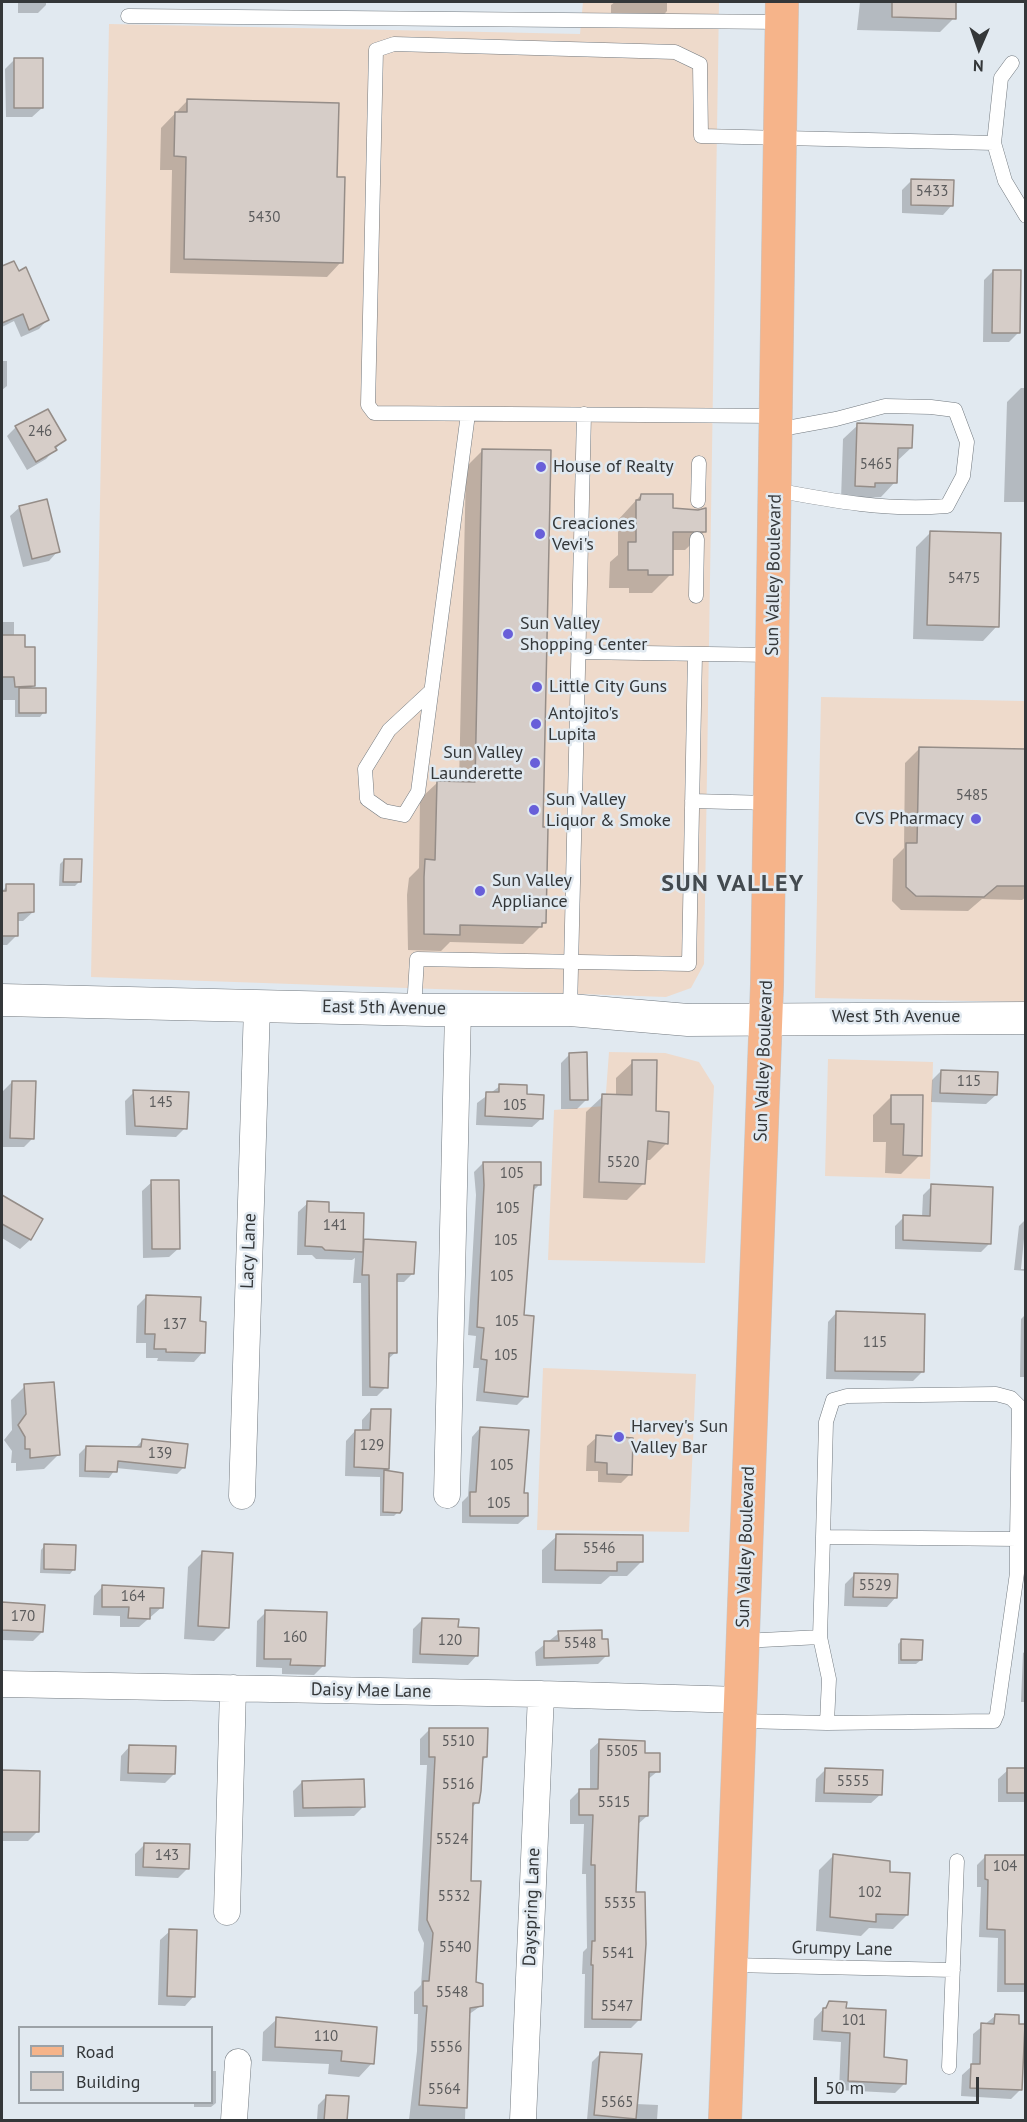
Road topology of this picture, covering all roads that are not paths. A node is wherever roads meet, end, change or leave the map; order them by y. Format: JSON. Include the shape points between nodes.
{"nodes":[{"id":1,"x":782,"y":12,"type":"edge"},
{"id":2,"x":128,"y":16,"type":"dead end"},
{"id":3,"x":1012,"y":63,"type":"dead end"},
{"id":4,"x":780,"y":136,"type":"junction"},
{"id":5,"x":994,"y":143,"type":"junction"},
{"id":6,"x":1026,"y":216,"type":"edge"},
{"id":7,"x":468,"y":414,"type":"junction"},
{"id":8,"x":584,"y":414,"type":"junction"},
{"id":9,"x":776,"y":423,"type":"junction"},
{"id":10,"x":699,"y":463,"type":"dead end"},
{"id":11,"x":775,"y":490,"type":"junction"},
{"id":12,"x":698,"y":501,"type":"dead end"},
{"id":13,"x":697,"y":539,"type":"dead end"},
{"id":14,"x":696,"y":596,"type":"dead end"},
{"id":15,"x":578,"y":652,"type":"junction"},
{"id":16,"x":695,"y":654,"type":"junction"},
{"id":17,"x":772,"y":654,"type":"junction"},
{"id":18,"x":431,"y":691,"type":"junction"},
{"id":19,"x":692,"y":801,"type":"junction"},
{"id":20,"x":770,"y":803,"type":"junction"},
{"id":21,"x":572,"y":963,"type":"junction"},
{"id":22,"x":2,"y":1000,"type":"edge"},
{"id":23,"x":257,"y":1006,"type":"junction"},
{"id":24,"x":414,"y":1009,"type":"junction"},
{"id":25,"x":458,"y":1010,"type":"junction"},
{"id":26,"x":570,"y":1010,"type":"junction"},
{"id":27,"x":1026,"y":1018,"type":"edge"},
{"id":28,"x":766,"y":1019,"type":"junction"},
{"id":29,"x":447,"y":1495,"type":"dead end"},
{"id":30,"x":242,"y":1496,"type":"dead end"},
{"id":31,"x":823,"y":1537,"type":"junction"},
{"id":32,"x":1017,"y":1539,"type":"junction"},
{"id":33,"x":820,"y":1637,"type":"junction"},
{"id":34,"x":742,"y":1641,"type":"junction"},
{"id":35,"x":2,"y":1684,"type":"edge"},
{"id":36,"x":233,"y":1688,"type":"junction"},
{"id":37,"x":541,"y":1694,"type":"junction"},
{"id":38,"x":741,"y":1711,"type":"junction"},
{"id":39,"x":827,"y":1723,"type":"junction"},
{"id":40,"x":957,"y":1861,"type":"dead end"},
{"id":41,"x":227,"y":1912,"type":"dead end"},
{"id":42,"x":731,"y":1965,"type":"junction"},
{"id":43,"x":952,"y":1970,"type":"junction"},
{"id":44,"x":238,"y":2062,"type":"dead end"},
{"id":45,"x":949,"y":2067,"type":"dead end"},
{"id":46,"x":234,"y":2121,"type":"edge"},
{"id":47,"x":523,"y":2121,"type":"edge"},
{"id":48,"x":725,"y":2121,"type":"edge"}],
"edges":[{"from":1,"to":2,"type":"lane"},
{"from":1,"to":4,"type":"main road","name":"Sun Valley Boulevard"},
{"from":3,"to":5,"type":"lane","via":[[1001,78]]},
{"from":4,"to":5,"type":"lane"},
{"from":4,"to":7,"type":"lane","via":[[700,136],[700,64],[675,52],[394,44],[376,50],[368,405],[374,413]]},
{"from":4,"to":9,"type":"main road","name":"Sun Valley Boulevard"},
{"from":5,"to":6,"type":"lane","via":[[1005,181]]},
{"from":7,"to":8,"type":"lane"},
{"from":7,"to":18,"type":"lane"},
{"from":8,"to":9,"type":"lane"},
{"from":8,"to":15,"type":"lane"},
{"from":9,"to":11,"type":"main road","name":"Sun Valley Boulevard"},
{"from":9,"to":11,"type":"lane","via":[[836,419],[885,406],[931,406],[955,410],[967,442],[963,476],[947,506],[908,509],[844,503]]},
{"from":10,"to":12,"type":"lane"},
{"from":11,"to":17,"type":"main road","name":"Sun Valley Boulevard"},
{"from":13,"to":14,"type":"lane"},
{"from":15,"to":16,"type":"lane"},
{"from":15,"to":21,"type":"lane"},
{"from":16,"to":17,"type":"lane"},
{"from":16,"to":19,"type":"lane"},
{"from":17,"to":20,"type":"main road","name":"Sun Valley Boulevard"},
{"from":18,"to":18,"type":"lane","via":[[418,792],[404,815],[384,811],[367,799],[365,769],[389,730]]},
{"from":19,"to":20,"type":"lane"},
{"from":19,"to":21,"type":"lane","via":[[689,964]]},
{"from":20,"to":28,"type":"main road","name":"Sun Valley Boulevard"},
{"from":21,"to":24,"type":"lane","via":[[417,959]]},
{"from":21,"to":26,"type":"lane"},
{"from":22,"to":23,"type":"street","name":"East 5th Avenue"},
{"from":23,"to":24,"type":"street","name":"East 5th Avenue"},
{"from":23,"to":30,"type":"street","name":"Lacy Lane"},
{"from":24,"to":25,"type":"street","name":"East 5th Avenue"},
{"from":25,"to":26,"type":"street","name":"East 5th Avenue"},
{"from":25,"to":29,"type":"street"},
{"from":26,"to":28,"type":"street","name":"East 5th Avenue","via":[[688,1020]]},
{"from":27,"to":28,"type":"street","name":"West 5th Avenue"},
{"from":28,"to":34,"type":"main road","name":"Sun Valley Boulevard"},
{"from":31,"to":32,"type":"lane"},
{"from":31,"to":32,"type":"lane","via":[[826,1422],[833,1400],[847,1396],[996,1394],[1011,1398],[1019,1406]]},
{"from":31,"to":33,"type":"lane"},
{"from":32,"to":39,"type":"lane","via":[[1017,1573],[994,1721]]},
{"from":33,"to":34,"type":"lane"},
{"from":33,"to":39,"type":"lane","via":[[829,1679]]},
{"from":34,"to":38,"type":"main road","name":"Sun Valley Boulevard"},
{"from":35,"to":36,"type":"street","name":"Daisy Mae Lane"},
{"from":36,"to":37,"type":"street","name":"Daisy Mae Lane"},
{"from":36,"to":41,"type":"street"},
{"from":37,"to":38,"type":"street","name":"Daisy Mae Lane"},
{"from":37,"to":47,"type":"street","name":"Dayspring Lane"},
{"from":38,"to":39,"type":"lane"},
{"from":38,"to":42,"type":"main road","name":"Sun Valley Boulevard"},
{"from":40,"to":43,"type":"lane"},
{"from":42,"to":43,"type":"lane","name":"Grumpy Lane"},
{"from":42,"to":48,"type":"main road","name":"Sun Valley Boulevard"},
{"from":43,"to":45,"type":"lane"},
{"from":44,"to":46,"type":"street"}]}
